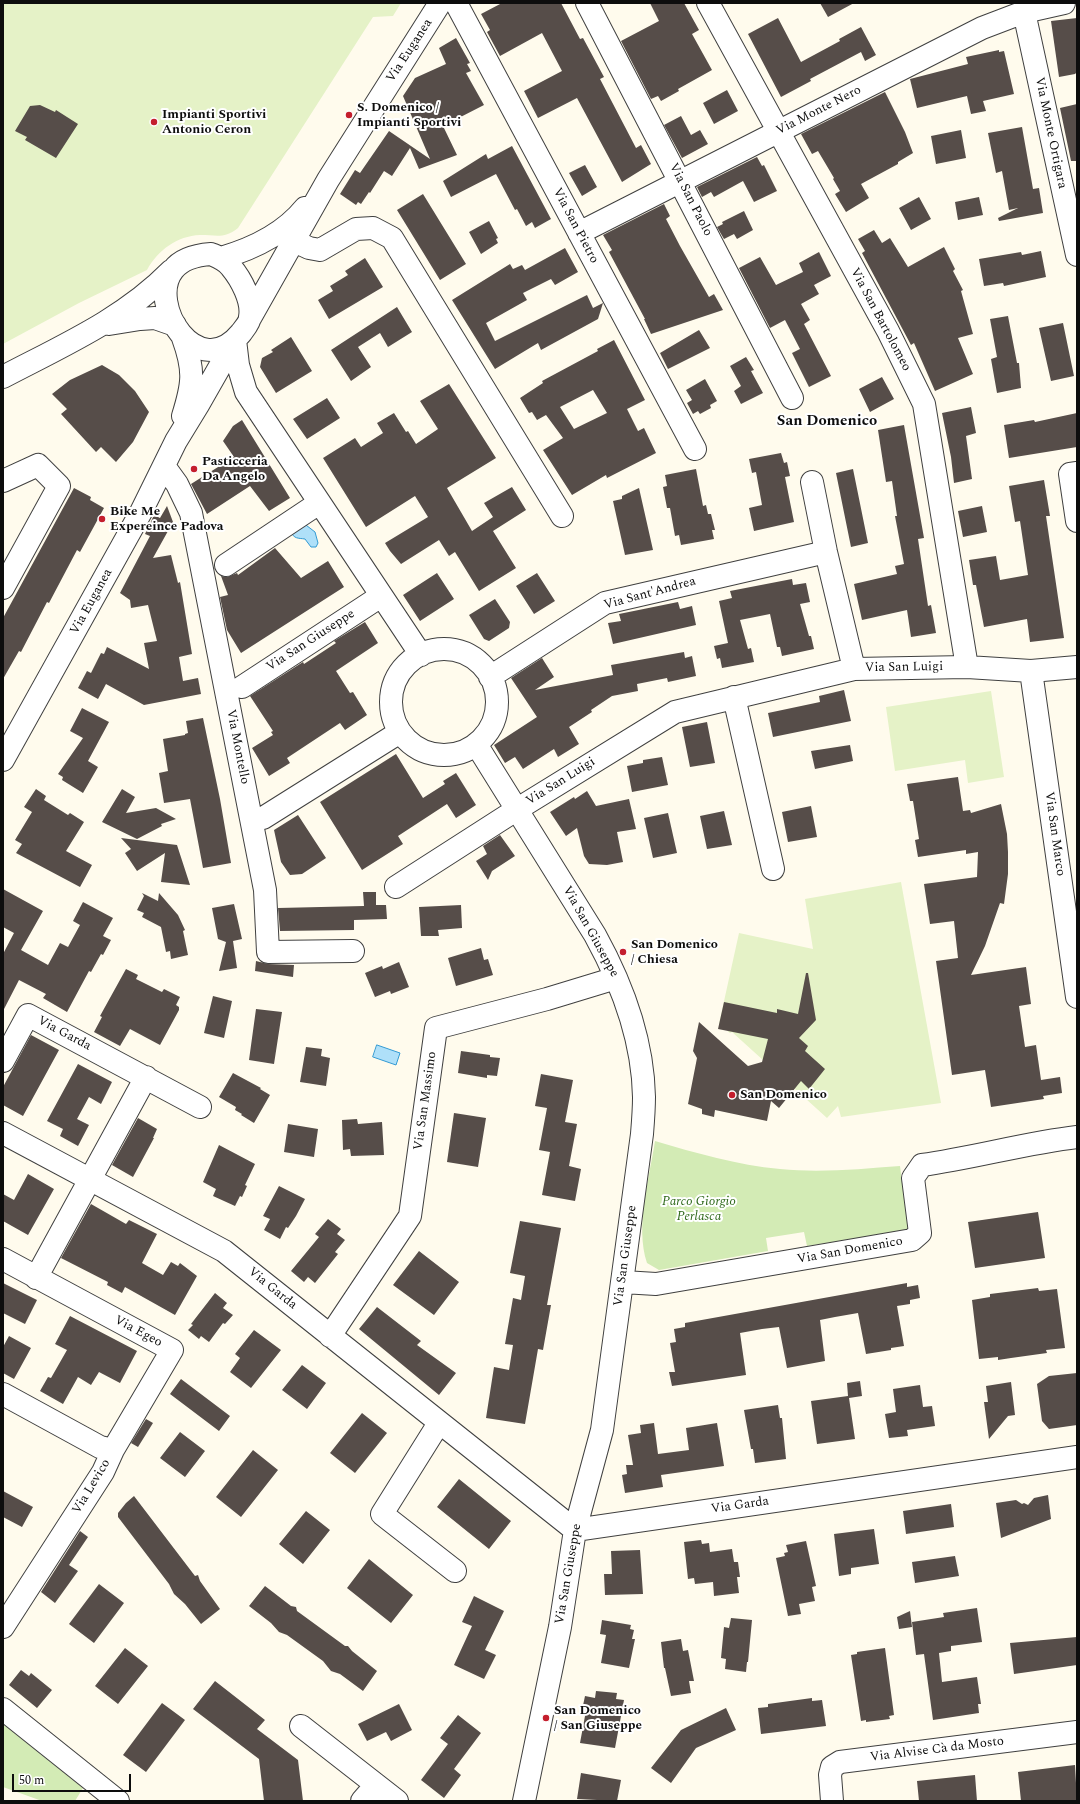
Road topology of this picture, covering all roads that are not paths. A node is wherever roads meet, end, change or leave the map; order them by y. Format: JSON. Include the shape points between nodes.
{"nodes":[{"id":1,"x":440,"y":3,"type":"edge"},
{"id":2,"x":456,"y":3,"type":"edge"},
{"id":3,"x":587,"y":3,"type":"edge"},
{"id":4,"x":708,"y":3,"type":"edge"},
{"id":5,"x":1064,"y":3,"type":"edge"},
{"id":6,"x":1024,"y":12,"type":"junction"},
{"id":7,"x":778,"y":132,"type":"junction"},
{"id":8,"x":328,"y":180,"type":"junction"},
{"id":9,"x":680,"y":182,"type":"junction"},
{"id":10,"x":579,"y":233,"type":"junction"},
{"id":11,"x":294,"y":241,"type":"junction"},
{"id":12,"x":1077,"y":255,"type":"edge"},
{"id":13,"x":221,"y":258,"type":"junction"},
{"id":14,"x":172,"y":270,"type":"junction"},
{"id":15,"x":250,"y":318,"type":"junction"},
{"id":16,"x":100,"y":326,"type":"junction"},
{"id":17,"x":184,"y":337,"type":"junction"},
{"id":18,"x":235,"y":340,"type":"junction"},
{"id":19,"x":218,"y":371,"type":"junction"},
{"id":20,"x":3,"y":377,"type":"edge"},
{"id":21,"x":246,"y":392,"type":"junction"},
{"id":22,"x":792,"y":398,"type":"dead end"},
{"id":23,"x":176,"y":441,"type":"junction"},
{"id":24,"x":695,"y":449,"type":"dead end"},
{"id":25,"x":164,"y":466,"type":"junction"},
{"id":26,"x":1077,"y":473,"type":"edge"},
{"id":27,"x":3,"y":482,"type":"edge"},
{"id":28,"x":812,"y":482,"type":"dead end"},
{"id":29,"x":319,"y":503,"type":"junction"},
{"id":30,"x":562,"y":516,"type":"dead end"},
{"id":31,"x":1077,"y":521,"type":"edge"},
{"id":32,"x":826,"y":552,"type":"junction"},
{"id":33,"x":226,"y":566,"type":"dead end"},
{"id":34,"x":3,"y":588,"type":"edge"},
{"id":35,"x":381,"y":596,"type":"junction"},
{"id":36,"x":421,"y":655,"type":"junction"},
{"id":37,"x":967,"y":667,"type":"junction"},
{"id":38,"x":1077,"y":667,"type":"edge"},
{"id":39,"x":854,"y":669,"type":"junction"},
{"id":40,"x":1031,"y":671,"type":"junction"},
{"id":41,"x":490,"y":677,"type":"junction"},
{"id":42,"x":242,"y":687,"type":"dead end"},
{"id":43,"x":734,"y":697,"type":"junction"},
{"id":44,"x":400,"y":732,"type":"junction"},
{"id":45,"x":476,"y":744,"type":"junction"},
{"id":46,"x":3,"y":760,"type":"edge"},
{"id":47,"x":516,"y":810,"type":"junction"},
{"id":48,"x":252,"y":821,"type":"junction"},
{"id":49,"x":773,"y":869,"type":"dead end"},
{"id":50,"x":396,"y":887,"type":"dead end"},
{"id":51,"x":353,"y":951,"type":"dead end"},
{"id":52,"x":616,"y":978,"type":"junction"},
{"id":53,"x":1077,"y":997,"type":"edge"},
{"id":54,"x":3,"y":1061,"type":"edge"},
{"id":55,"x":146,"y":1077,"type":"junction"},
{"id":56,"x":200,"y":1106,"type":"dead end"},
{"id":57,"x":3,"y":1133,"type":"edge"},
{"id":58,"x":1077,"y":1137,"type":"edge"},
{"id":59,"x":90,"y":1180,"type":"junction"},
{"id":60,"x":3,"y":1259,"type":"edge"},
{"id":61,"x":36,"y":1278,"type":"junction"},
{"id":62,"x":623,"y":1282,"type":"junction"},
{"id":63,"x":330,"y":1336,"type":"junction"},
{"id":64,"x":3,"y":1394,"type":"edge"},
{"id":65,"x":439,"y":1422,"type":"junction"},
{"id":66,"x":113,"y":1450,"type":"junction"},
{"id":67,"x":1077,"y":1457,"type":"edge"},
{"id":68,"x":575,"y":1530,"type":"junction"},
{"id":69,"x":455,"y":1571,"type":"dead end"},
{"id":70,"x":3,"y":1628,"type":"edge"},
{"id":71,"x":3,"y":1709,"type":"edge"},
{"id":72,"x":301,"y":1726,"type":"dead end"},
{"id":73,"x":1077,"y":1732,"type":"edge"},
{"id":74,"x":369,"y":1793,"type":"edge"},
{"id":75,"x":118,"y":1801,"type":"edge"},
{"id":76,"x":397,"y":1801,"type":"edge"},
{"id":77,"x":524,"y":1801,"type":"edge"},
{"id":78,"x":832,"y":1801,"type":"edge"}],
"edges":[{"from":1,"to":8,"type":"street","name":"Via Euganea"},
{"from":2,"to":10,"type":"street","name":"Via San Pietro"},
{"from":3,"to":9,"type":"street","name":"Via San Paolo"},
{"from":4,"to":7,"type":"street","name":"Via San Bartolomeo"},
{"from":5,"to":6,"type":"street","name":"Via Monte Nero"},
{"from":6,"to":7,"type":"street","name":"Via Monte Nero","via":[[982,28]]},
{"from":6,"to":12,"type":"street","name":"Via Monte Ortigara"},
{"from":7,"to":9,"type":"street","name":"Via Monte Nero"},
{"from":7,"to":37,"type":"street","name":"Via San Bartolomeo","via":[[888,331],[924,404]]},
{"from":8,"to":11,"type":"street","name":"Via Euganea"},
{"from":8,"to":13,"type":"street","name":"Via Euganea","via":[[285,227],[248,250]]},
{"from":9,"to":10,"type":"street","name":"Via Monte Nero"},
{"from":9,"to":22,"type":"street","name":"Via San Paolo"},
{"from":10,"to":24,"type":"street","name":"Via San Pietro"},
{"from":11,"to":15,"type":"street","name":"Via Euganea"},
{"from":11,"to":30,"type":"street","via":[[320,250],[356,229],[373,228],[392,238]]},
{"from":13,"to":14,"type":"street","name":"Via Euganea","via":[[211,254],[195,256]]},
{"from":13,"to":15,"type":"street","via":[[231,266],[238,277],[250,305]]},
{"from":14,"to":16,"type":"street","via":[[153,290]]},
{"from":14,"to":17,"type":"street","name":"Via Euganea","via":[[165,296],[167,308]]},
{"from":15,"to":18,"type":"street","name":"Via Euganea"},
{"from":16,"to":17,"type":"street","via":[[155,318]]},
{"from":16,"to":20,"type":"street"},
{"from":17,"to":18,"type":"street","name":"Via Euganea","via":[[209,351],[221,349]]},
{"from":17,"to":19,"type":"street"},
{"from":17,"to":23,"type":"street","name":"Via Euganea","via":[[192,371],[191,389]]},
{"from":18,"to":19,"type":"street","name":"Via Euganea"},
{"from":18,"to":21,"type":"street","via":[[238,365]]},
{"from":19,"to":21,"type":"street"},
{"from":19,"to":23,"type":"street","name":"Via Euganea"},
{"from":21,"to":23,"type":"street","via":[[231,388],[215,394],[203,413]]},
{"from":21,"to":29,"type":"street"},
{"from":23,"to":25,"type":"street","name":"Via Euganea"},
{"from":25,"to":46,"type":"street","name":"Via Euganea"},
{"from":25,"to":48,"type":"street","name":"Via Montello","via":[[177,484],[191,513]]},
{"from":26,"to":31,"type":"street","via":[[1070,474]]},
{"from":27,"to":34,"type":"street","via":[[38,465],[59,486]]},
{"from":28,"to":32,"type":"street"},
{"from":29,"to":33,"type":"street"},
{"from":29,"to":35,"type":"street"},
{"from":32,"to":39,"type":"street"},
{"from":32,"to":41,"type":"street","name":"Via Sant'Andrea","via":[[605,604]]},
{"from":35,"to":36,"type":"street"},
{"from":35,"to":42,"type":"street","name":"Via San Giuseppe"},
{"from":36,"to":41,"type":"street","via":[[436,650],[452,650],[467,655],[481,664]]},
{"from":36,"to":44,"type":"street","via":[[406,666],[396,680],[391,698],[393,716]]},
{"from":37,"to":39,"type":"street","name":"Via San Luigi"},
{"from":37,"to":40,"type":"street","name":"Via San Luigi"},
{"from":38,"to":40,"type":"street","name":"Via San Luigi"},
{"from":39,"to":43,"type":"street","name":"Via San Luigi"},
{"from":40,"to":53,"type":"street","name":"Via San Marco"},
{"from":41,"to":45,"type":"street","via":[[496,691],[494,721],[487,734]]},
{"from":43,"to":47,"type":"street","name":"Via San Luigi","via":[[675,712]]},
{"from":43,"to":49,"type":"street"},
{"from":44,"to":45,"type":"street","via":[[412,745],[427,752],[444,755],[461,752]]},
{"from":44,"to":48,"type":"street","via":[[263,818]]},
{"from":45,"to":47,"type":"street","name":"Via San Giuseppe"},
{"from":47,"to":50,"type":"street","name":"Via San Luigi"},
{"from":47,"to":52,"type":"street","name":"Via San Giuseppe","via":[[595,935]]},
{"from":48,"to":51,"type":"street","name":"Via Montello","via":[[265,890],[268,952]]},
{"from":52,"to":62,"type":"street","name":"Via San Giuseppe","via":[[634,1030],[641,1062],[644,1097],[642,1134]]},
{"from":52,"to":63,"type":"street","name":"Via San Massimo","via":[[436,1028],[410,1216]]},
{"from":54,"to":55,"type":"street","name":"Via Garda","via":[[28,1015]]},
{"from":55,"to":56,"type":"street","name":"Via Garda"},
{"from":55,"to":59,"type":"street"},
{"from":57,"to":59,"type":"street","name":"Via Garda"},
{"from":58,"to":62,"type":"street","name":"Via San Domenico","via":[[922,1165],[913,1178],[920,1233],[912,1240],[656,1284]]},
{"from":59,"to":61,"type":"street"},
{"from":59,"to":63,"type":"street","name":"Via Garda","via":[[224,1251]]},
{"from":60,"to":61,"type":"street","name":"Via Egeo"},
{"from":61,"to":66,"type":"street","name":"Via Egeo","via":[[172,1350]]},
{"from":62,"to":68,"type":"street","name":"Via San Giuseppe","via":[[602,1430]]},
{"from":63,"to":65,"type":"street","name":"Via Garda"},
{"from":64,"to":66,"type":"street","name":"Via Levico","via":[[100,1447]]},
{"from":65,"to":68,"type":"street","name":"Via Garda"},
{"from":65,"to":69,"type":"street","via":[[382,1514]]},
{"from":66,"to":70,"type":"street","name":"Via Levico","via":[[103,1472]]},
{"from":67,"to":68,"type":"street","name":"Via Garda"},
{"from":68,"to":77,"type":"street","name":"Via San Giuseppe","via":[[560,1627]]},
{"from":71,"to":75,"type":"street"},
{"from":72,"to":74,"type":"street"},
{"from":73,"to":78,"type":"street","name":"Via Alvise Cà da Mosto","via":[[840,1762],[832,1767],[830,1775]]},
{"from":74,"to":76,"type":"street"}]}
